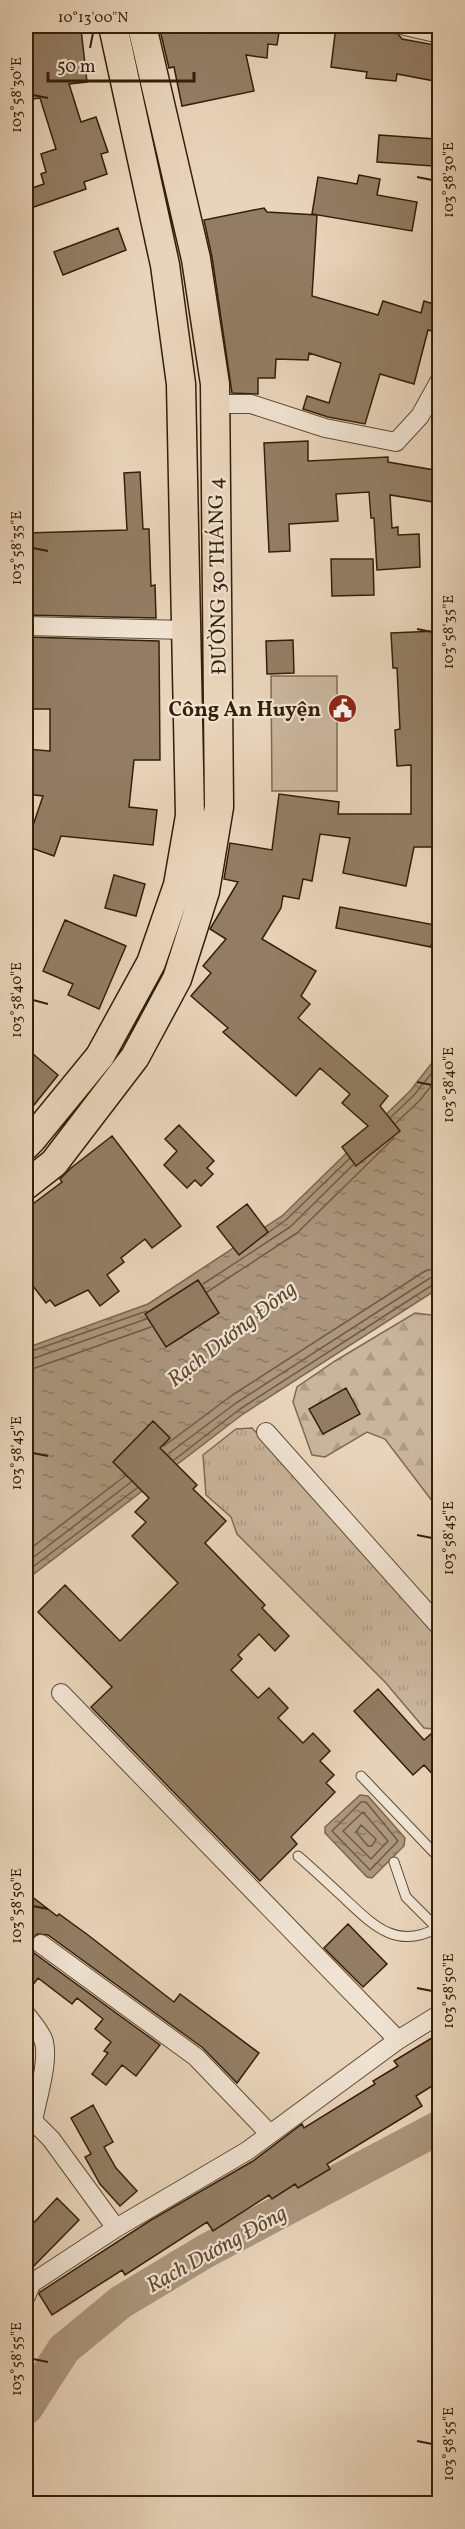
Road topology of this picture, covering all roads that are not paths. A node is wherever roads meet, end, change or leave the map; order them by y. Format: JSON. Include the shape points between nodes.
{"nodes":[{"id":1,"x":113,"y":26,"type":"edge"},
{"id":2,"x":142,"y":26,"type":"edge"},
{"id":3,"x":405,"y":26,"type":"edge"},
{"id":4,"x":440,"y":34,"type":"edge"},
{"id":5,"x":440,"y":380,"type":"edge"},
{"id":6,"x":215,"y":404,"type":"junction"},
{"id":7,"x":182,"y":406,"type":"junction"},
{"id":8,"x":26,"y":626,"type":"edge"},
{"id":9,"x":185,"y":630,"type":"junction"},
{"id":10,"x":204,"y":817,"type":"junction"},
{"id":11,"x":29,"y":1142,"type":"edge"},
{"id":12,"x":54,"y":1163,"type":"junction"},
{"id":13,"x":26,"y":1185,"type":"edge"},
{"id":14,"x":266,"y":1432,"type":"dead end"},
{"id":15,"x":440,"y":1627,"type":"edge"},
{"id":16,"x":61,"y":1694,"type":"dead end"},
{"id":17,"x":361,"y":1776,"type":"dead end"},
{"id":18,"x":298,"y":1856,"type":"dead end"},
{"id":19,"x":440,"y":1859,"type":"edge"},
{"id":20,"x":394,"y":1862,"type":"dead end"},
{"id":21,"x":439,"y":1927,"type":"edge"},
{"id":22,"x":41,"y":1944,"type":"dead end"},
{"id":23,"x":26,"y":2014,"type":"edge"},
{"id":24,"x":440,"y":2014,"type":"edge"},
{"id":25,"x":398,"y":2040,"type":"junction"},
{"id":26,"x":29,"y":2117,"type":"edge"},
{"id":27,"x":269,"y":2133,"type":"junction"},
{"id":28,"x":116,"y":2228,"type":"junction"},
{"id":29,"x":28,"y":2288,"type":"edge"}],
"edges":[{"from":1,"to":7,"type":"main road","name":"ĐƯỜNG 30 THÁNG 4","via":[[165,266]]},
{"from":2,"to":6,"type":"main road","name":"ĐƯỜNG 30 THÁNG 4","via":[[196,259]]},
{"from":3,"to":4,"type":"street"},
{"from":5,"to":6,"type":"street","via":[[420,416],[396,442],[325,428],[250,404]]},
{"from":6,"to":7,"type":"main road"},
{"from":6,"to":10,"type":"main road","name":"ĐƯỜNG 30 THÁNG 4"},
{"from":7,"to":9,"type":"main road","name":"ĐƯỜNG 30 THÁNG 4"},
{"from":8,"to":9,"type":"street"},
{"from":9,"to":10,"type":"main road","name":"ĐƯỜNG 30 THÁNG 4"},
{"from":10,"to":11,"type":"main road","name":"ĐƯỜNG 30 THÁNG 4","via":[[151,963],[100,1056]]},
{"from":10,"to":12,"type":"main road","name":"ĐƯỜNG 30 THÁNG 4","via":[[205,891],[177,979],[135,1057]]},
{"from":11,"to":12,"type":"main road"},
{"from":12,"to":13,"type":"main road","name":"ĐƯỜNG 30 THÁNG 4"},
{"from":14,"to":15,"type":"street"},
{"from":16,"to":25,"type":"street"},
{"from":17,"to":19,"type":"lane"},
{"from":18,"to":21,"type":"lane","via":[[380,1930],[399,1936],[422,1936]]},
{"from":20,"to":21,"type":"lane","via":[[405,1897]]},
{"from":22,"to":27,"type":"street","via":[[196,2057]]},
{"from":23,"to":26,"type":"street","via":[[44,2042],[45,2058]]},
{"from":24,"to":25,"type":"street"},
{"from":25,"to":27,"type":"street"},
{"from":26,"to":28,"type":"street","via":[[51,2139]]},
{"from":27,"to":28,"type":"street","via":[[247,2151]]},
{"from":28,"to":29,"type":"street"}]}
